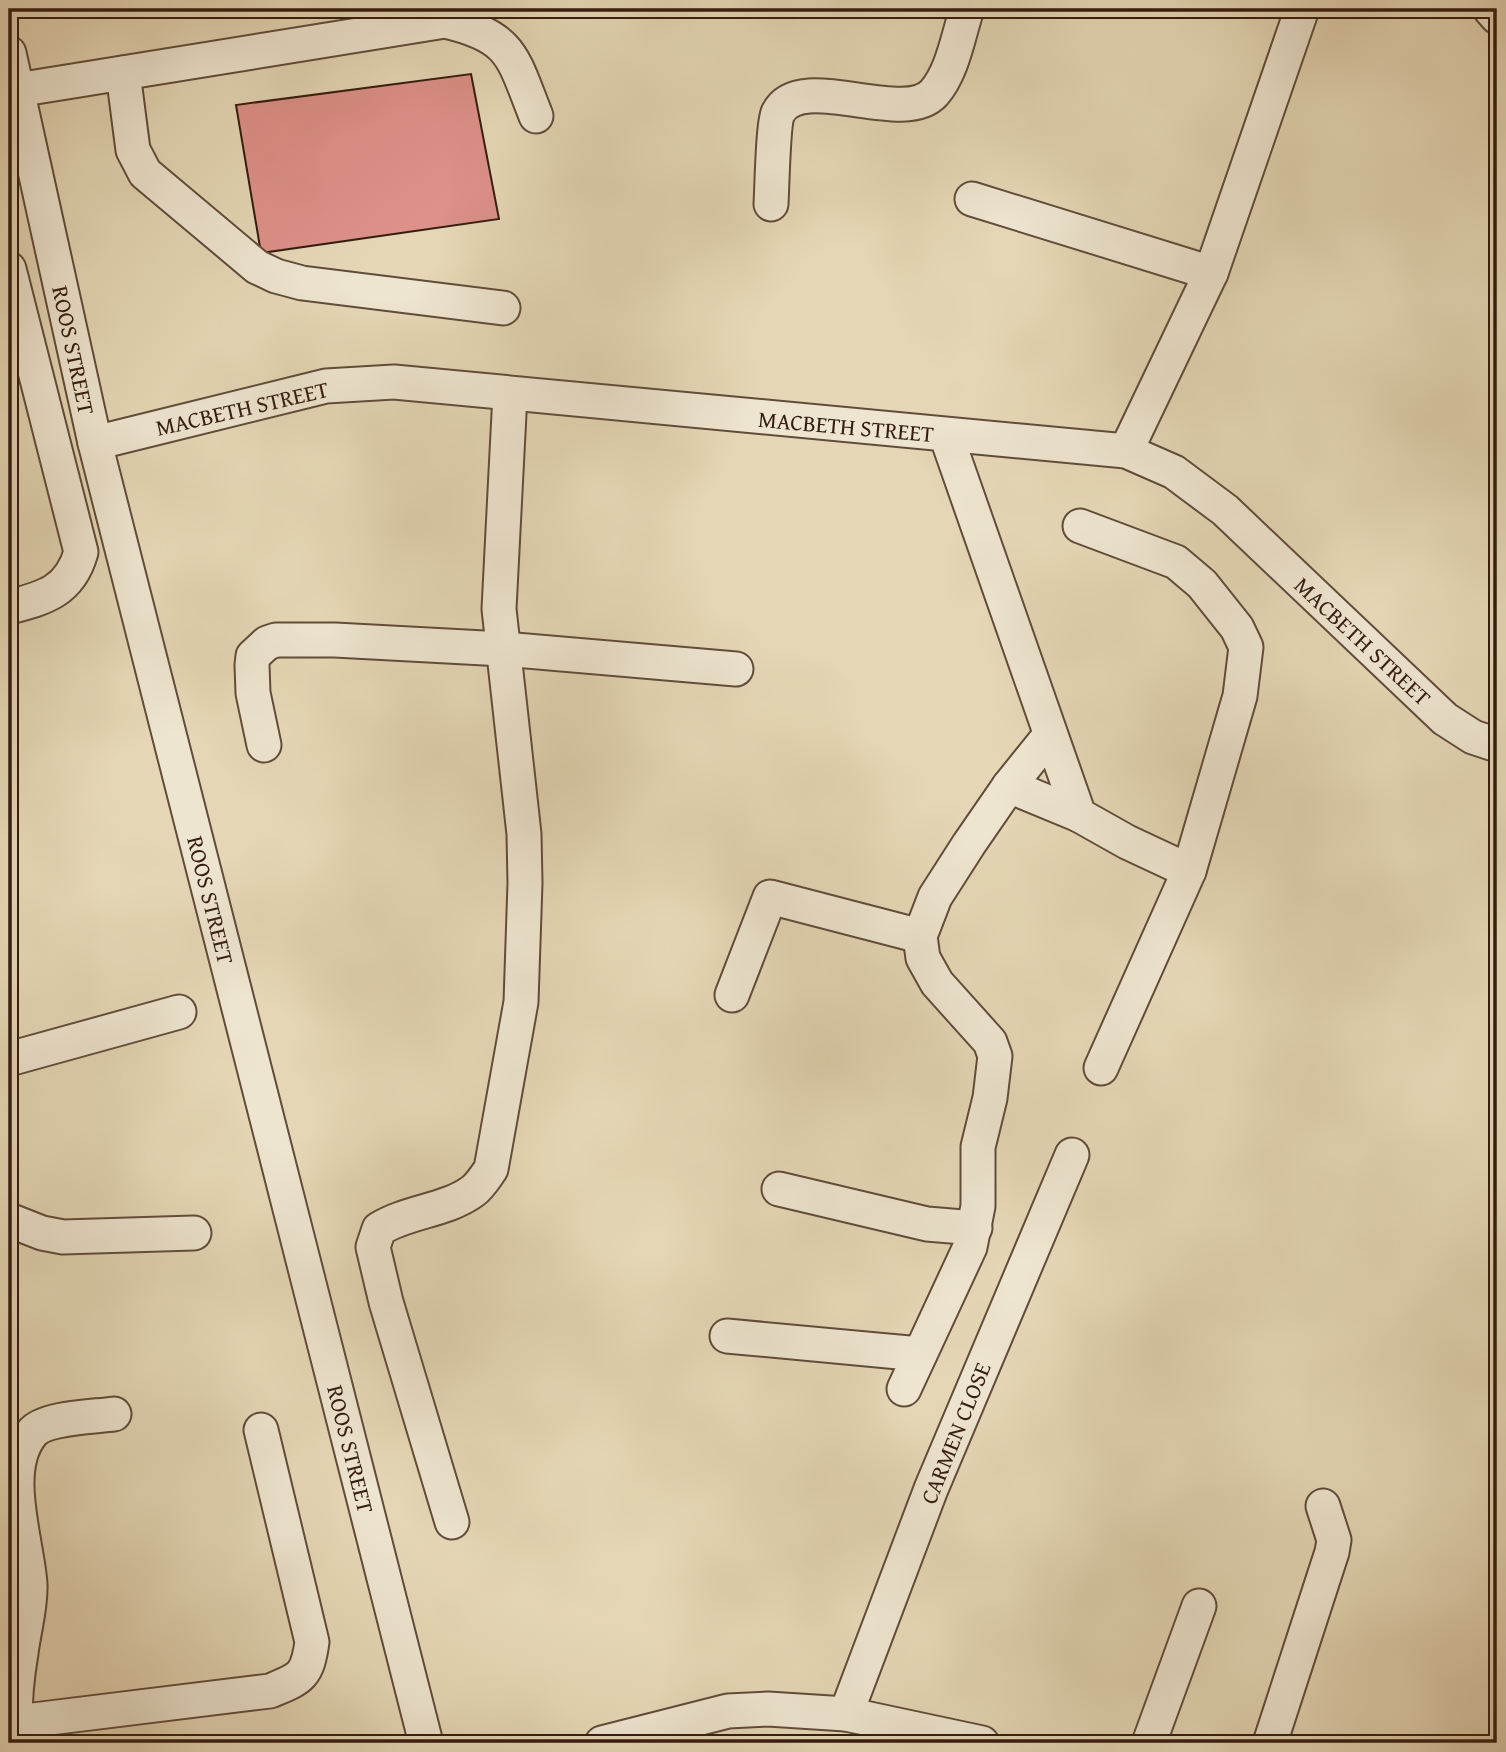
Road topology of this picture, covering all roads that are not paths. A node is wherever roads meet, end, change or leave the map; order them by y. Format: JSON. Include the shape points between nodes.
{"nodes":[{"id":1,"x":967,"y":9,"type":"edge"},
{"id":2,"x":1302,"y":9,"type":"edge"},
{"id":3,"x":1490,"y":9,"type":"edge"},
{"id":4,"x":1497,"y":17,"type":"edge"},
{"id":5,"x":9,"y":53,"type":"edge"},
{"id":6,"x":123,"y":73,"type":"junction"},
{"id":7,"x":17,"y":90,"type":"junction"},
{"id":8,"x":536,"y":116,"type":"dead end"},
{"id":9,"x":972,"y":199,"type":"dead end"},
{"id":10,"x":771,"y":204,"type":"dead end"},
{"id":11,"x":9,"y":269,"type":"edge"},
{"id":12,"x":1212,"y":273,"type":"junction"},
{"id":13,"x":503,"y":308,"type":"dead end"},
{"id":14,"x":510,"y":394,"type":"junction"},
{"id":15,"x":946,"y":435,"type":"junction"},
{"id":16,"x":95,"y":443,"type":"junction"},
{"id":17,"x":1126,"y":451,"type":"junction"},
{"id":18,"x":1080,"y":526,"type":"dead end"},
{"id":19,"x":9,"y":607,"type":"edge"},
{"id":20,"x":503,"y":649,"type":"junction"},
{"id":21,"x":736,"y":669,"type":"dead end"},
{"id":22,"x":1050,"y":735,"type":"junction"},
{"id":23,"x":264,"y":745,"type":"dead end"},
{"id":24,"x":1497,"y":745,"type":"edge"},
{"id":25,"x":1009,"y":786,"type":"junction"},
{"id":26,"x":1079,"y":815,"type":"junction"},
{"id":27,"x":1189,"y":871,"type":"junction"},
{"id":28,"x":920,"y":936,"type":"junction"},
{"id":29,"x":732,"y":995,"type":"dead end"},
{"id":30,"x":179,"y":1012,"type":"dead end"},
{"id":31,"x":9,"y":1059,"type":"edge"},
{"id":32,"x":1101,"y":1068,"type":"dead end"},
{"id":33,"x":1072,"y":1155,"type":"dead end"},
{"id":34,"x":779,"y":1189,"type":"dead end"},
{"id":35,"x":9,"y":1220,"type":"edge"},
{"id":36,"x":975,"y":1228,"type":"junction"},
{"id":37,"x":194,"y":1233,"type":"dead end"},
{"id":38,"x":727,"y":1336,"type":"dead end"},
{"id":39,"x":920,"y":1354,"type":"junction"},
{"id":40,"x":904,"y":1389,"type":"dead end"},
{"id":41,"x":114,"y":1414,"type":"dead end"},
{"id":42,"x":261,"y":1430,"type":"dead end"},
{"id":43,"x":1324,"y":1506,"type":"dead end"},
{"id":44,"x":14,"y":1507,"type":"edge"},
{"id":45,"x":452,"y":1522,"type":"dead end"},
{"id":46,"x":1199,"y":1606,"type":"dead end"},
{"id":47,"x":846,"y":1714,"type":"junction"},
{"id":48,"x":13,"y":1730,"type":"edge"},
{"id":49,"x":426,"y":1743,"type":"edge"},
{"id":50,"x":603,"y":1743,"type":"edge"},
{"id":51,"x":982,"y":1743,"type":"edge"},
{"id":52,"x":1149,"y":1743,"type":"edge"},
{"id":53,"x":1270,"y":1743,"type":"edge"}],
"edges":[{"from":1,"to":10,"type":"street","via":[[945,78],[932,96],[913,104],[807,96],[787,102],[777,114]]},
{"from":2,"to":12,"type":"street"},
{"from":3,"to":4,"type":"street"},
{"from":5,"to":7,"type":"street","name":"ROOS STREET"},
{"from":6,"to":7,"type":"street"},
{"from":6,"to":8,"type":"street","via":[[445,21],[472,27],[511,54]]},
{"from":6,"to":13,"type":"street","via":[[134,150],[145,173],[257,267],[302,283]]},
{"from":7,"to":16,"type":"street","name":"ROOS STREET"},
{"from":9,"to":12,"type":"street"},
{"from":11,"to":19,"type":"street","via":[[81,552],[77,568],[58,590]]},
{"from":12,"to":17,"type":"street"},
{"from":14,"to":15,"type":"street","name":"MACBETH STREET"},
{"from":14,"to":16,"type":"street","name":"MACBETH STREET","via":[[394,382],[326,386]]},
{"from":14,"to":20,"type":"street","via":[[499,609]]},
{"from":15,"to":17,"type":"street","name":"MACBETH STREET"},
{"from":15,"to":22,"type":"street"},
{"from":16,"to":49,"type":"street","name":"ROOS STREET"},
{"from":17,"to":24,"type":"street","name":"MACBETH STREET","via":[[1174,472],[1224,510],[1445,719],[1473,737]]},
{"from":18,"to":27,"type":"street","via":[[1176,562],[1202,584],[1237,628],[1246,647],[1240,696]]},
{"from":20,"to":21,"type":"street"},
{"from":20,"to":23,"type":"street","via":[[335,640],[267,643],[253,656],[252,665]]},
{"from":20,"to":45,"type":"street","via":[[525,883],[521,1002],[491,1169],[475,1190],[379,1229],[373,1247]]},
{"from":22,"to":25,"type":"street"},
{"from":22,"to":26,"type":"street"},
{"from":25,"to":26,"type":"street"},
{"from":25,"to":28,"type":"street","via":[[936,897]]},
{"from":26,"to":27,"type":"street"},
{"from":27,"to":32,"type":"street"},
{"from":28,"to":29,"type":"street","via":[[770,897]]},
{"from":28,"to":36,"type":"street","via":[[923,958],[937,984],[990,1042],[995,1056],[978,1147]]},
{"from":30,"to":31,"type":"street"},
{"from":33,"to":47,"type":"street","name":"CARMEN CLOSE","via":[[931,1489]]},
{"from":34,"to":36,"type":"street","via":[[927,1224]]},
{"from":35,"to":37,"type":"street","via":[[63,1237]]},
{"from":36,"to":39,"type":"street"},
{"from":38,"to":39,"type":"street"},
{"from":39,"to":40,"type":"street"},
{"from":41,"to":44,"type":"street","via":[[34,1429],[23,1444],[17,1466]]},
{"from":42,"to":48,"type":"street","via":[[312,1642],[308,1665],[297,1680],[270,1691]]},
{"from":43,"to":53,"type":"street","via":[[1334,1540],[1332,1552]]},
{"from":44,"to":48,"type":"street","via":[[30,1585]]},
{"from":46,"to":52,"type":"street"},
{"from":47,"to":50,"type":"street","via":[[728,1711]]},
{"from":47,"to":51,"type":"street"}]}
